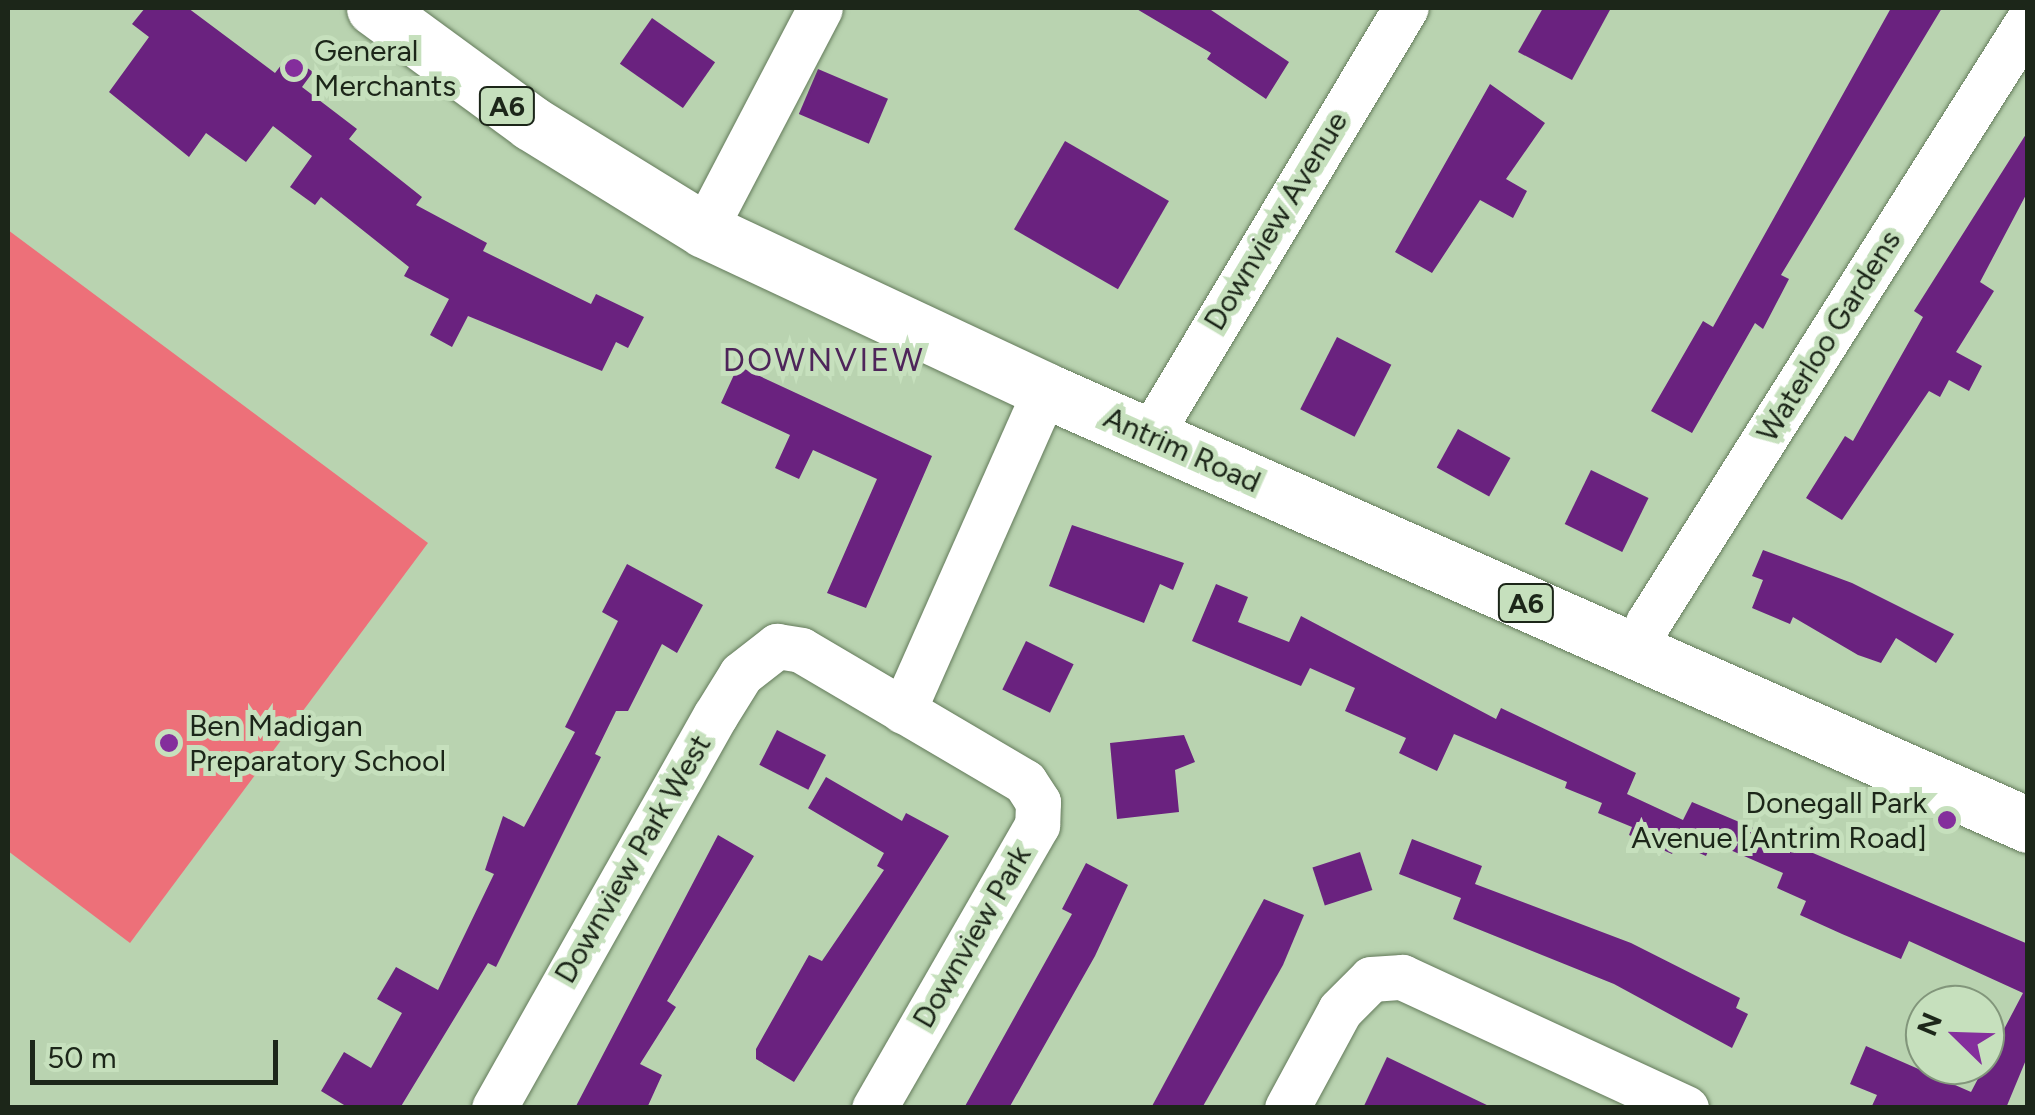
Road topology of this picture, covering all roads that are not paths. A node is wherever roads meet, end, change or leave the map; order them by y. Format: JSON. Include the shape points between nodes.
{"nodes":[{"id":1,"x":374,"y":8,"type":"edge"},
{"id":2,"x":820,"y":8,"type":"edge"},
{"id":3,"x":1406,"y":8,"type":"edge"},
{"id":4,"x":2028,"y":22,"type":"edge"},
{"id":5,"x":704,"y":230,"type":"junction"},
{"id":6,"x":1045,"y":390,"type":"junction"},
{"id":7,"x":1150,"y":435,"type":"junction"},
{"id":8,"x":800,"y":650,"type":"joint"},
{"id":9,"x":1636,"y":653,"type":"junction"},
{"id":10,"x":903,"y":711,"type":"junction"},
{"id":11,"x":2028,"y":826,"type":"edge"},
{"id":12,"x":494,"y":1108,"type":"edge"},
{"id":13,"x":874,"y":1108,"type":"edge"},
{"id":14,"x":1286,"y":1108,"type":"edge"},
{"id":15,"x":1686,"y":1108,"type":"edge"}],
"edges":[{"from":1,"to":5,"type":"main road","name":"Antrim Road","number":"A6","via":[[530,123]]},
{"from":2,"to":5,"type":"street"},
{"from":3,"to":7,"type":"street","name":"Downview Avenue"},
{"from":4,"to":9,"type":"street","name":"Waterloo Gardens","via":[[1648,622]]},
{"from":5,"to":6,"type":"main road","name":"Antrim Road","number":"A6"},
{"from":6,"to":7,"type":"main road","name":"Antrim Road","number":"A6"},
{"from":6,"to":10,"type":"street"},
{"from":7,"to":9,"type":"main road","name":"Antrim Road","number":"A6"},
{"from":8,"to":10,"type":"street","name":"Downview Park"},
{"from":8,"to":12,"type":"street","name":"Downview Park West","via":[[777,646],[741,674]]},
{"from":9,"to":11,"type":"main road","name":"Antrim Road","number":"A6"},
{"from":10,"to":13,"type":"street","name":"Downview Park","via":[[1025,782],[1038,802],[1037,825]]},
{"from":14,"to":15,"type":"street","via":[[1340,1010],[1371,980],[1402,977]]}]}
